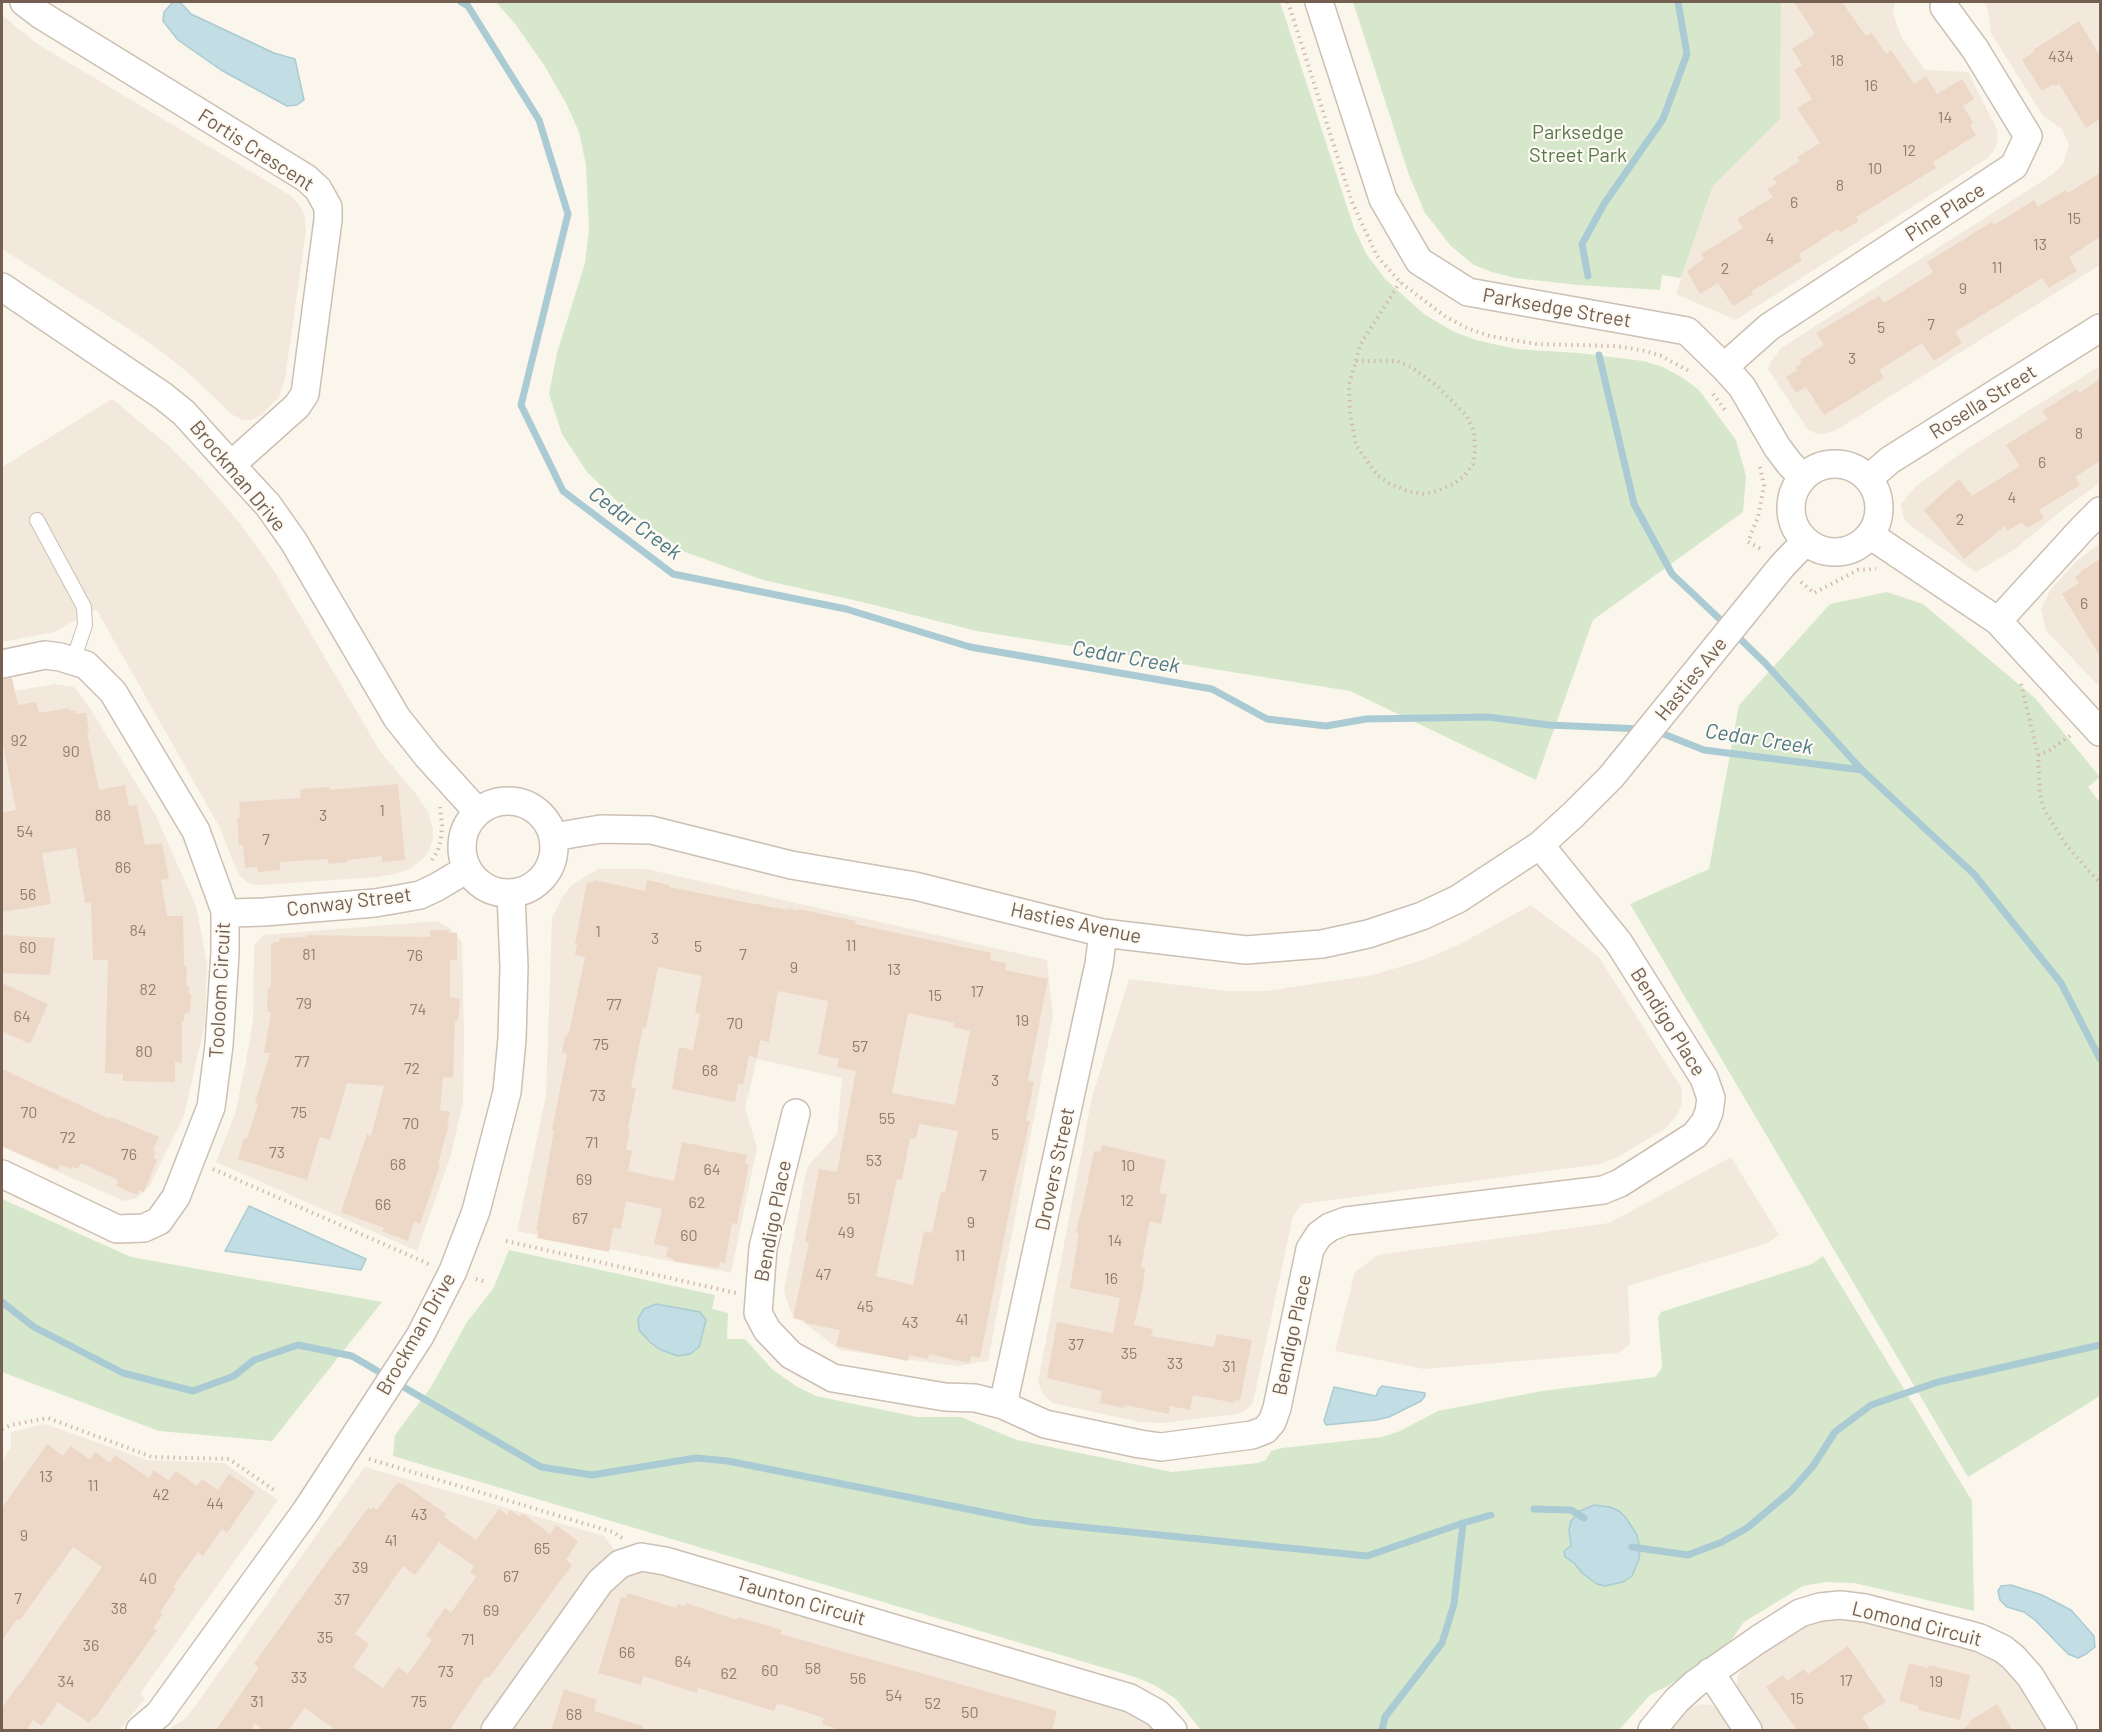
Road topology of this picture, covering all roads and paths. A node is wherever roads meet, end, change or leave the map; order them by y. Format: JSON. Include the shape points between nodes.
{"nodes":[{"id":1,"x":24,"y":2,"type":"edge"},
{"id":2,"x":1319,"y":2,"type":"edge"},
{"id":3,"x":1944,"y":7,"type":"dead end"},
{"id":4,"x":1400,"y":282,"type":"dead end"},
{"id":5,"x":2,"y":286,"type":"edge"},
{"id":6,"x":2100,"y":328,"type":"edge"},
{"id":7,"x":1356,"y":361,"type":"junction"},
{"id":8,"x":1724,"y":367,"type":"junction"},
{"id":9,"x":231,"y":465,"type":"junction"},
{"id":10,"x":1803,"y":478,"type":"junction"},
{"id":11,"x":1868,"y":479,"type":"junction"},
{"id":12,"x":2100,"y":511,"type":"edge"},
{"id":13,"x":37,"y":520,"type":"dead end"},
{"id":14,"x":1870,"y":535,"type":"junction"},
{"id":15,"x":1806,"y":541,"type":"junction"},
{"id":16,"x":1749,"y":542,"type":"dead end"},
{"id":17,"x":1757,"y":545,"type":"dead end"},
{"id":18,"x":1881,"y":570,"type":"dead end"},
{"id":19,"x":1805,"y":586,"type":"dead end"},
{"id":20,"x":1998,"y":621,"type":"junction"},
{"id":21,"x":73,"y":661,"type":"junction"},
{"id":22,"x":2,"y":664,"type":"edge"},
{"id":23,"x":2018,"y":676,"type":"dead end"},
{"id":24,"x":2095,"y":725,"type":"edge"},
{"id":25,"x":2038,"y":755,"type":"junction"},
{"id":26,"x":438,"y":803,"type":"dead end"},
{"id":27,"x":477,"y":812,"type":"junction"},
{"id":28,"x":1573,"y":815,"type":"joint"},
{"id":29,"x":553,"y":837,"type":"junction"},
{"id":30,"x":1540,"y":845,"type":"junction"},
{"id":31,"x":429,"y":864,"type":"dead end"},
{"id":32,"x":467,"y":869,"type":"junction"},
{"id":33,"x":2100,"y":883,"type":"edge"},
{"id":34,"x":511,"y":893,"type":"junction"},
{"id":35,"x":225,"y":911,"type":"junction"},
{"id":36,"x":1103,"y":933,"type":"junction"},
{"id":37,"x":795,"y":1113,"type":"dead end"},
{"id":38,"x":191,"y":1159,"type":"junction"},
{"id":39,"x":2,"y":1174,"type":"edge"},
{"id":40,"x":506,"y":1241,"type":"dead end"},
{"id":41,"x":453,"y":1271,"type":"junction"},
{"id":42,"x":488,"y":1282,"type":"dead end"},
{"id":43,"x":758,"y":1298,"type":"junction"},
{"id":44,"x":1003,"y":1405,"type":"junction"},
{"id":45,"x":2,"y":1429,"type":"edge"},
{"id":46,"x":345,"y":1452,"type":"junction"},
{"id":47,"x":274,"y":1490,"type":"dead end"},
{"id":48,"x":624,"y":1539,"type":"dead end"},
{"id":49,"x":1710,"y":1672,"type":"junction"},
{"id":50,"x":152,"y":1725,"type":"edge"},
{"id":51,"x":495,"y":1731,"type":"edge"},
{"id":52,"x":1173,"y":1731,"type":"edge"},
{"id":53,"x":1652,"y":1731,"type":"edge"},
{"id":54,"x":1748,"y":1731,"type":"edge"},
{"id":55,"x":2063,"y":1731,"type":"edge"}],
"edges":[{"from":1,"to":9,"type":"street","name":"Fortis Crescent","via":[[306,178],[328,207],[305,394],[297,406]]},
{"from":2,"to":8,"type":"street","name":"Parksedge Street","via":[[1383,199],[1419,261],[1468,292],[1687,331]]},
{"from":3,"to":8,"type":"street","name":"Pine Place","via":[[1975,49],[2028,136],[2014,166],[1769,327]]},
{"from":4,"to":7,"type":"path","via":[[1360,345]]},
{"from":5,"to":9,"type":"street","name":"Brockman Drive","via":[[163,396],[184,413]]},
{"from":6,"to":11,"type":"street","name":"Rosella Street","via":[[1890,460]]},
{"from":7,"to":7,"type":"path","via":[[1349,384],[1350,414],[1356,445],[1366,462],[1377,475],[1407,491],[1424,494],[1455,483],[1473,464],[1474,432],[1467,416],[1411,367],[1397,361]]},
{"from":8,"to":10,"type":"street","name":"Parksedge Street","via":[[1742,387],[1777,447]]},
{"from":9,"to":27,"type":"street","name":"Brockman Drive","via":[[268,505],[294,542],[397,718]]},
{"from":10,"to":11,"type":"street","via":[[1813,470],[1836,464],[1859,471]]},
{"from":10,"to":15,"type":"street","via":[[1792,510]]},
{"from":11,"to":14,"type":"street","via":[[1879,501],[1879,513]]},
{"from":12,"to":20,"type":"street"},
{"from":13,"to":21,"type":"lane","via":[[84,607],[86,624]]},
{"from":14,"to":15,"type":"street","via":[[1862,543],[1840,552],[1816,548]]},
{"from":14,"to":20,"type":"street"},
{"from":15,"to":28,"type":"street","name":"Hasties Ave","via":[[1611,777]]},
{"from":16,"to":17,"type":"path"},
{"from":18,"to":19,"type":"path","via":[[1858,570],[1814,593]]},
{"from":20,"to":24,"type":"street"},
{"from":21,"to":22,"type":"street","name":"Tooloom Circuit","via":[[45,655]]},
{"from":21,"to":35,"type":"street","name":"Tooloom Circuit","via":[[86,665],[113,692],[196,831]]},
{"from":23,"to":25,"type":"path"},
{"from":24,"to":25,"type":"path"},
{"from":25,"to":33,"type":"path","via":[[2040,795],[2050,822]]},
{"from":26,"to":31,"type":"path","via":[[441,839]]},
{"from":27,"to":29,"type":"street","via":[[491,803],[522,803],[547,822]]},
{"from":27,"to":32,"type":"street","via":[[462,838]]},
{"from":28,"to":30,"type":"street","name":"Hasties Avenue"},
{"from":29,"to":34,"type":"street","via":[[549,867],[526,889]]},
{"from":29,"to":36,"type":"street","name":"Hasties Avenue","via":[[601,829],[651,830],[791,865],[915,886]]},
{"from":30,"to":36,"type":"street","name":"Hasties Avenue","via":[[1458,899],[1422,916],[1322,944],[1246,950]]},
{"from":30,"to":44,"type":"street","name":"Bendigo Place","via":[[1619,943],[1704,1078],[1711,1098],[1709,1112],[1695,1136],[1620,1184],[1604,1190],[1346,1221],[1330,1227],[1319,1235],[1311,1249],[1277,1408],[1265,1430],[1252,1435],[1150,1446],[1045,1424]]},
{"from":32,"to":34,"type":"street","via":[[486,887]]},
{"from":32,"to":35,"type":"street","name":"Conway Street","via":[[420,895],[404,898],[264,912]]},
{"from":34,"to":41,"type":"street","name":"Brockman Drive","via":[[514,967],[507,1092],[476,1210]]},
{"from":35,"to":38,"type":"street","name":"Tooloom Circuit","via":[[219,1045],[211,1107]]},
{"from":36,"to":44,"type":"street","name":"Drovers Street"},
{"from":37,"to":43,"type":"street","name":"Bendigo Place","via":[[763,1248]]},
{"from":38,"to":39,"type":"street","name":"Tooloom Circuit","via":[[176,1197],[159,1221],[127,1230],[117,1229]]},
{"from":38,"to":41,"type":"path","via":[[421,1262]]},
{"from":40,"to":43,"type":"path"},
{"from":41,"to":42,"type":"path"},
{"from":41,"to":46,"type":"street","name":"Brockman Drive","via":[[420,1336]]},
{"from":43,"to":44,"type":"street","name":"Bendigo Place","via":[[758,1313],[767,1330],[791,1355],[833,1378]]},
{"from":45,"to":47,"type":"path","via":[[48,1418],[152,1457],[229,1459]]},
{"from":46,"to":48,"type":"path","via":[[613,1532]]},
{"from":46,"to":50,"type":"street","name":"Brockman Drive"},
{"from":49,"to":53,"type":"street","name":"Lomond Circuit","via":[[1681,1696]]},
{"from":49,"to":54,"type":"street"},
{"from":49,"to":55,"type":"street","name":"Lomond Circuit","via":[[1800,1613],[1820,1606],[1852,1606],[1966,1634],[2003,1649],[2030,1676]]},
{"from":51,"to":52,"type":"street","name":"Taunton Circuit","via":[[600,1582],[620,1564],[641,1557],[1130,1698],[1157,1713]]}]}
